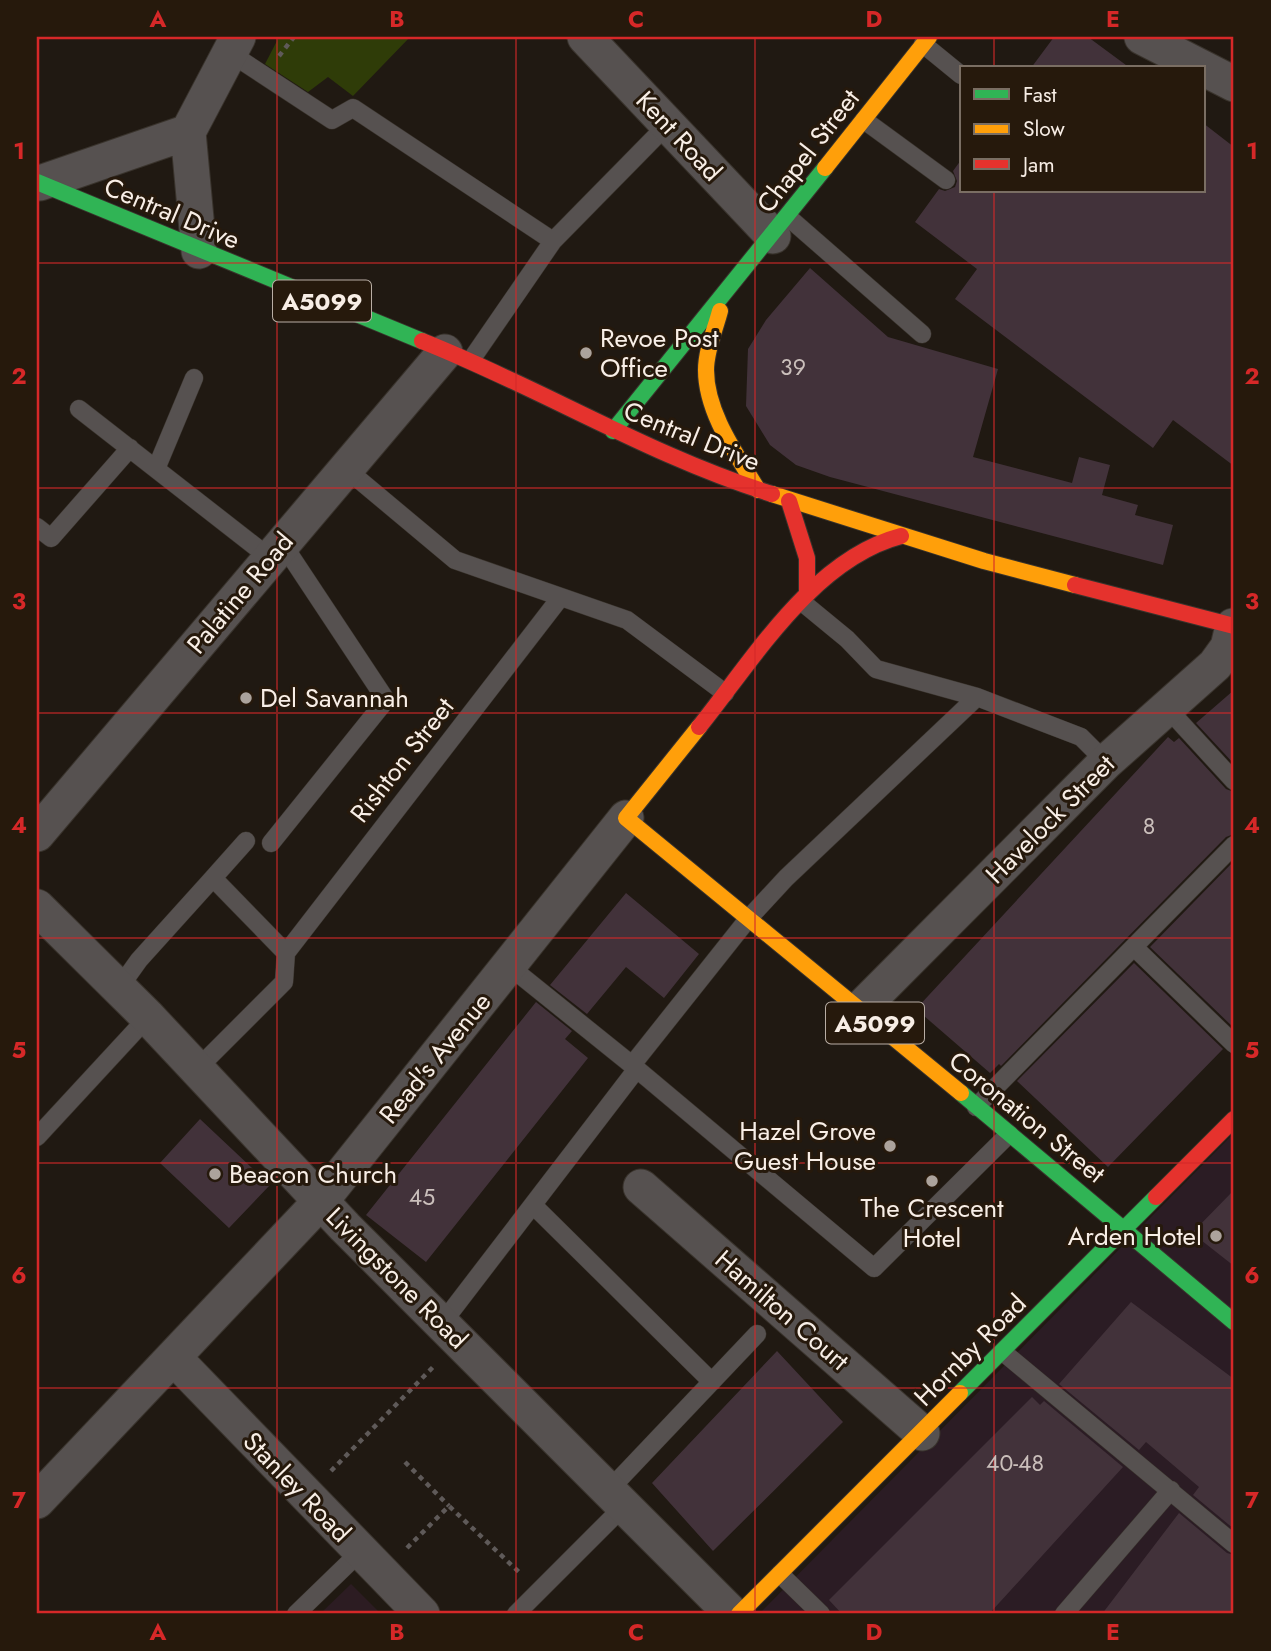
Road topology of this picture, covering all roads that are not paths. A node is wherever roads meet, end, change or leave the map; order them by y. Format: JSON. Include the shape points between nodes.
{"nodes":[{"id":1,"x":585,"y":37,"type":"edge"},
{"id":2,"x":1142,"y":37,"type":"edge"},
{"id":3,"x":923,"y":39,"type":"edge"},
{"id":4,"x":234,"y":45,"type":"edge"},
{"id":5,"x":1200,"y":66,"type":"edge"},
{"id":6,"x":1204,"y":68,"type":"edge"},
{"id":7,"x":960,"y":74,"type":"edge"},
{"id":8,"x":1234,"y":83,"type":"edge"},
{"id":9,"x":864,"y":120,"type":"junction"},
{"id":10,"x":667,"y":125,"type":"junction"},
{"id":11,"x":188,"y":132,"type":"junction"},
{"id":12,"x":946,"y":180,"type":"dead end"},
{"id":13,"x":38,"y":183,"type":"edge"},
{"id":14,"x":780,"y":226,"type":"junction"},
{"id":15,"x":552,"y":241,"type":"junction"},
{"id":16,"x":199,"y":251,"type":"junction"},
{"id":17,"x":725,"y":296,"type":"junction"},
{"id":18,"x":922,"y":334,"type":"dead end"},
{"id":19,"x":458,"y":356,"type":"junction"},
{"id":20,"x":194,"y":378,"type":"dead end"},
{"id":21,"x":79,"y":409,"type":"dead end"},
{"id":22,"x":613,"y":431,"type":"junction"},
{"id":23,"x":130,"y":448,"type":"junction"},
{"id":24,"x":156,"y":468,"type":"junction"},
{"id":25,"x":345,"y":468,"type":"junction"},
{"id":26,"x":758,"y":489,"type":"junction"},
{"id":27,"x":789,"y":501,"type":"junction"},
{"id":28,"x":37,"y":527,"type":"edge"},
{"id":29,"x":901,"y":536,"type":"junction"},
{"id":30,"x":276,"y":551,"type":"junction"},
{"id":31,"x":805,"y":597,"type":"junction"},
{"id":32,"x":560,"y":598,"type":"junction"},
{"id":33,"x":1234,"y":626,"type":"edge"},
{"id":34,"x":725,"y":693,"type":"junction"},
{"id":35,"x":977,"y":696,"type":"junction"},
{"id":36,"x":1168,"y":709,"type":"junction"},
{"id":37,"x":1106,"y":762,"type":"junction"},
{"id":38,"x":1234,"y":781,"type":"edge"},
{"id":39,"x":626,"y":818,"type":"junction"},
{"id":40,"x":37,"y":834,"type":"edge"},
{"id":41,"x":246,"y":841,"type":"dead end"},
{"id":42,"x":271,"y":843,"type":"dead end"},
{"id":43,"x":1234,"y":845,"type":"edge"},
{"id":44,"x":214,"y":878,"type":"junction"},
{"id":45,"x":37,"y":908,"type":"edge"},
{"id":46,"x":748,"y":919,"type":"junction"},
{"id":47,"x":1135,"y":948,"type":"junction"},
{"id":48,"x":286,"y":953,"type":"junction"},
{"id":49,"x":509,"y":966,"type":"junction"},
{"id":50,"x":119,"y":988,"type":"junction"},
{"id":51,"x":859,"y":1010,"type":"junction"},
{"id":52,"x":148,"y":1017,"type":"junction"},
{"id":53,"x":1234,"y":1044,"type":"edge"},
{"id":54,"x":634,"y":1067,"type":"junction"},
{"id":55,"x":197,"y":1069,"type":"junction"},
{"id":56,"x":976,"y":1107,"type":"junction"},
{"id":57,"x":1234,"y":1119,"type":"edge"},
{"id":58,"x":1009,"y":1134,"type":"junction"},
{"id":59,"x":37,"y":1137,"type":"edge"},
{"id":60,"x":641,"y":1187,"type":"dead end"},
{"id":61,"x":320,"y":1202,"type":"junction"},
{"id":62,"x":533,"y":1205,"type":"junction"},
{"id":63,"x":1125,"y":1228,"type":"junction"},
{"id":64,"x":1234,"y":1322,"type":"edge"},
{"id":65,"x":451,"y":1330,"type":"junction"},
{"id":66,"x":757,"y":1334,"type":"dead end"},
{"id":67,"x":1003,"y":1352,"type":"junction"},
{"id":68,"x":174,"y":1358,"type":"junction"},
{"id":69,"x":712,"y":1382,"type":"junction"},
{"id":70,"x":922,"y":1433,"type":"junction"},
{"id":71,"x":1171,"y":1490,"type":"junction"},
{"id":72,"x":616,"y":1498,"type":"junction"},
{"id":73,"x":37,"y":1500,"type":"edge"},
{"id":74,"x":1234,"y":1544,"type":"edge"},
{"id":75,"x":371,"y":1563,"type":"junction"},
{"id":76,"x":780,"y":1574,"type":"junction"},
{"id":77,"x":296,"y":1614,"type":"edge"},
{"id":78,"x":422,"y":1614,"type":"edge"},
{"id":79,"x":516,"y":1614,"type":"edge"},
{"id":80,"x":732,"y":1614,"type":"edge"},
{"id":81,"x":739,"y":1614,"type":"edge"},
{"id":82,"x":821,"y":1614,"type":"edge"},
{"id":83,"x":1065,"y":1614,"type":"edge"}],
"edges":[{"from":1,"to":10,"type":"street","name":"Kent Road"},
{"from":2,"to":5,"type":"street"},
{"from":3,"to":7,"type":"lane"},
{"from":3,"to":9,"type":"main road","name":"Chapel Street"},
{"from":4,"to":11,"type":"street"},
{"from":4,"to":15,"type":"lane","via":[[332,120],[353,108]]},
{"from":6,"to":8,"type":"street"},
{"from":9,"to":12,"type":"lane"},
{"from":9,"to":14,"type":"main road","name":"Chapel Street"},
{"from":10,"to":14,"type":"street","name":"Kent Road"},
{"from":10,"to":15,"type":"lane"},
{"from":11,"to":13,"type":"street"},
{"from":11,"to":16,"type":"street"},
{"from":13,"to":16,"type":"main road","name":"Central Drive","number":"A5099"},
{"from":14,"to":17,"type":"main road","name":"Chapel Street"},
{"from":14,"to":18,"type":"lane"},
{"from":15,"to":19,"type":"lane"},
{"from":16,"to":19,"type":"main road","name":"Central Drive","number":"A5099"},
{"from":17,"to":22,"type":"main road","name":"Chapel Street"},
{"from":17,"to":26,"type":"main road","name":"Chapel Street","via":[[706,373],[728,435]]},
{"from":19,"to":22,"type":"main road","name":"Central Drive","number":"A5099"},
{"from":19,"to":25,"type":"street","name":"Palatine Road"},
{"from":20,"to":24,"type":"lane"},
{"from":21,"to":23,"type":"lane"},
{"from":22,"to":26,"type":"main road","name":"Central Drive","number":"A5099"},
{"from":23,"to":24,"type":"lane"},
{"from":23,"to":28,"type":"lane","via":[[51,538]]},
{"from":24,"to":30,"type":"lane"},
{"from":25,"to":30,"type":"street","name":"Palatine Road"},
{"from":25,"to":32,"type":"lane","via":[[455,560]]},
{"from":26,"to":27,"type":"main road","name":"Central Drive","number":"A5099"},
{"from":27,"to":29,"type":"main road","name":"Central Drive","number":"A5099"},
{"from":27,"to":31,"type":"main road","via":[[807,558]]},
{"from":29,"to":31,"type":"main road","name":"Read's Avenue","via":[[867,545]]},
{"from":29,"to":33,"type":"main road","name":"Central Drive","number":"A5099"},
{"from":30,"to":40,"type":"street","name":"Palatine Road"},
{"from":30,"to":42,"type":"lane","via":[[386,700]]},
{"from":31,"to":34,"type":"main road","name":"Read's Avenue"},
{"from":31,"to":35,"type":"lane","via":[[876,668]]},
{"from":32,"to":34,"type":"lane","via":[[627,620]]},
{"from":32,"to":48,"type":"lane","name":"Rishton Street"},
{"from":33,"to":36,"type":"street","name":"Havelock Street","via":[[1223,657]]},
{"from":34,"to":39,"type":"main road","name":"Read's Avenue"},
{"from":35,"to":37,"type":"lane","via":[[1081,737]]},
{"from":35,"to":46,"type":"lane"},
{"from":36,"to":37,"type":"street","name":"Havelock Street"},
{"from":36,"to":38,"type":"lane"},
{"from":37,"to":51,"type":"street","name":"Havelock Street"},
{"from":39,"to":46,"type":"main road","name":"Coronation Street","number":"A5099"},
{"from":39,"to":49,"type":"street","name":"Read's Avenue"},
{"from":41,"to":44,"type":"lane"},
{"from":43,"to":47,"type":"lane"},
{"from":44,"to":48,"type":"lane"},
{"from":44,"to":50,"type":"lane"},
{"from":45,"to":50,"type":"street","name":"Livingstone Road"},
{"from":46,"to":51,"type":"main road","name":"Coronation Street","number":"A5099"},
{"from":46,"to":54,"type":"lane"},
{"from":47,"to":53,"type":"lane"},
{"from":47,"to":56,"type":"lane"},
{"from":48,"to":55,"type":"lane","via":[[284,982]]},
{"from":49,"to":54,"type":"lane"},
{"from":49,"to":61,"type":"street","name":"Read's Avenue"},
{"from":50,"to":52,"type":"street","name":"Livingstone Road"},
{"from":51,"to":56,"type":"main road","name":"Coronation Street","number":"A5099"},
{"from":52,"to":55,"type":"street","name":"Livingstone Road"},
{"from":52,"to":59,"type":"lane"},
{"from":54,"to":58,"type":"lane","via":[[874,1268]]},
{"from":54,"to":62,"type":"lane"},
{"from":55,"to":61,"type":"street","name":"Livingstone Road"},
{"from":56,"to":58,"type":"main road","name":"Coronation Street","number":"A5099"},
{"from":57,"to":63,"type":"main road","name":"Hornby Road"},
{"from":58,"to":63,"type":"main road","name":"Coronation Street","number":"A5099"},
{"from":60,"to":70,"type":"street","name":"Hamilton Court"},
{"from":61,"to":65,"type":"street","name":"Livingstone Road"},
{"from":61,"to":68,"type":"street","name":"Read's Avenue"},
{"from":62,"to":65,"type":"lane"},
{"from":62,"to":69,"type":"lane"},
{"from":63,"to":64,"type":"main road","name":"Coronation Street","number":"A5099"},
{"from":63,"to":67,"type":"main road","name":"Hornby Road"},
{"from":65,"to":72,"type":"street","name":"Livingstone Road"},
{"from":66,"to":69,"type":"lane"},
{"from":67,"to":70,"type":"main road","name":"Hornby Road"},
{"from":67,"to":71,"type":"lane"},
{"from":68,"to":73,"type":"street","name":"Read's Avenue"},
{"from":68,"to":75,"type":"street","name":"Stanley Road"},
{"from":69,"to":72,"type":"lane"},
{"from":70,"to":76,"type":"main road","name":"Hornby Road"},
{"from":71,"to":74,"type":"lane"},
{"from":71,"to":83,"type":"lane"},
{"from":72,"to":79,"type":"lane"},
{"from":72,"to":80,"type":"street","name":"Livingstone Road"},
{"from":75,"to":77,"type":"lane"},
{"from":75,"to":78,"type":"street","name":"Stanley Road"},
{"from":76,"to":81,"type":"main road","name":"Hornby Road"},
{"from":76,"to":82,"type":"lane"}]}
